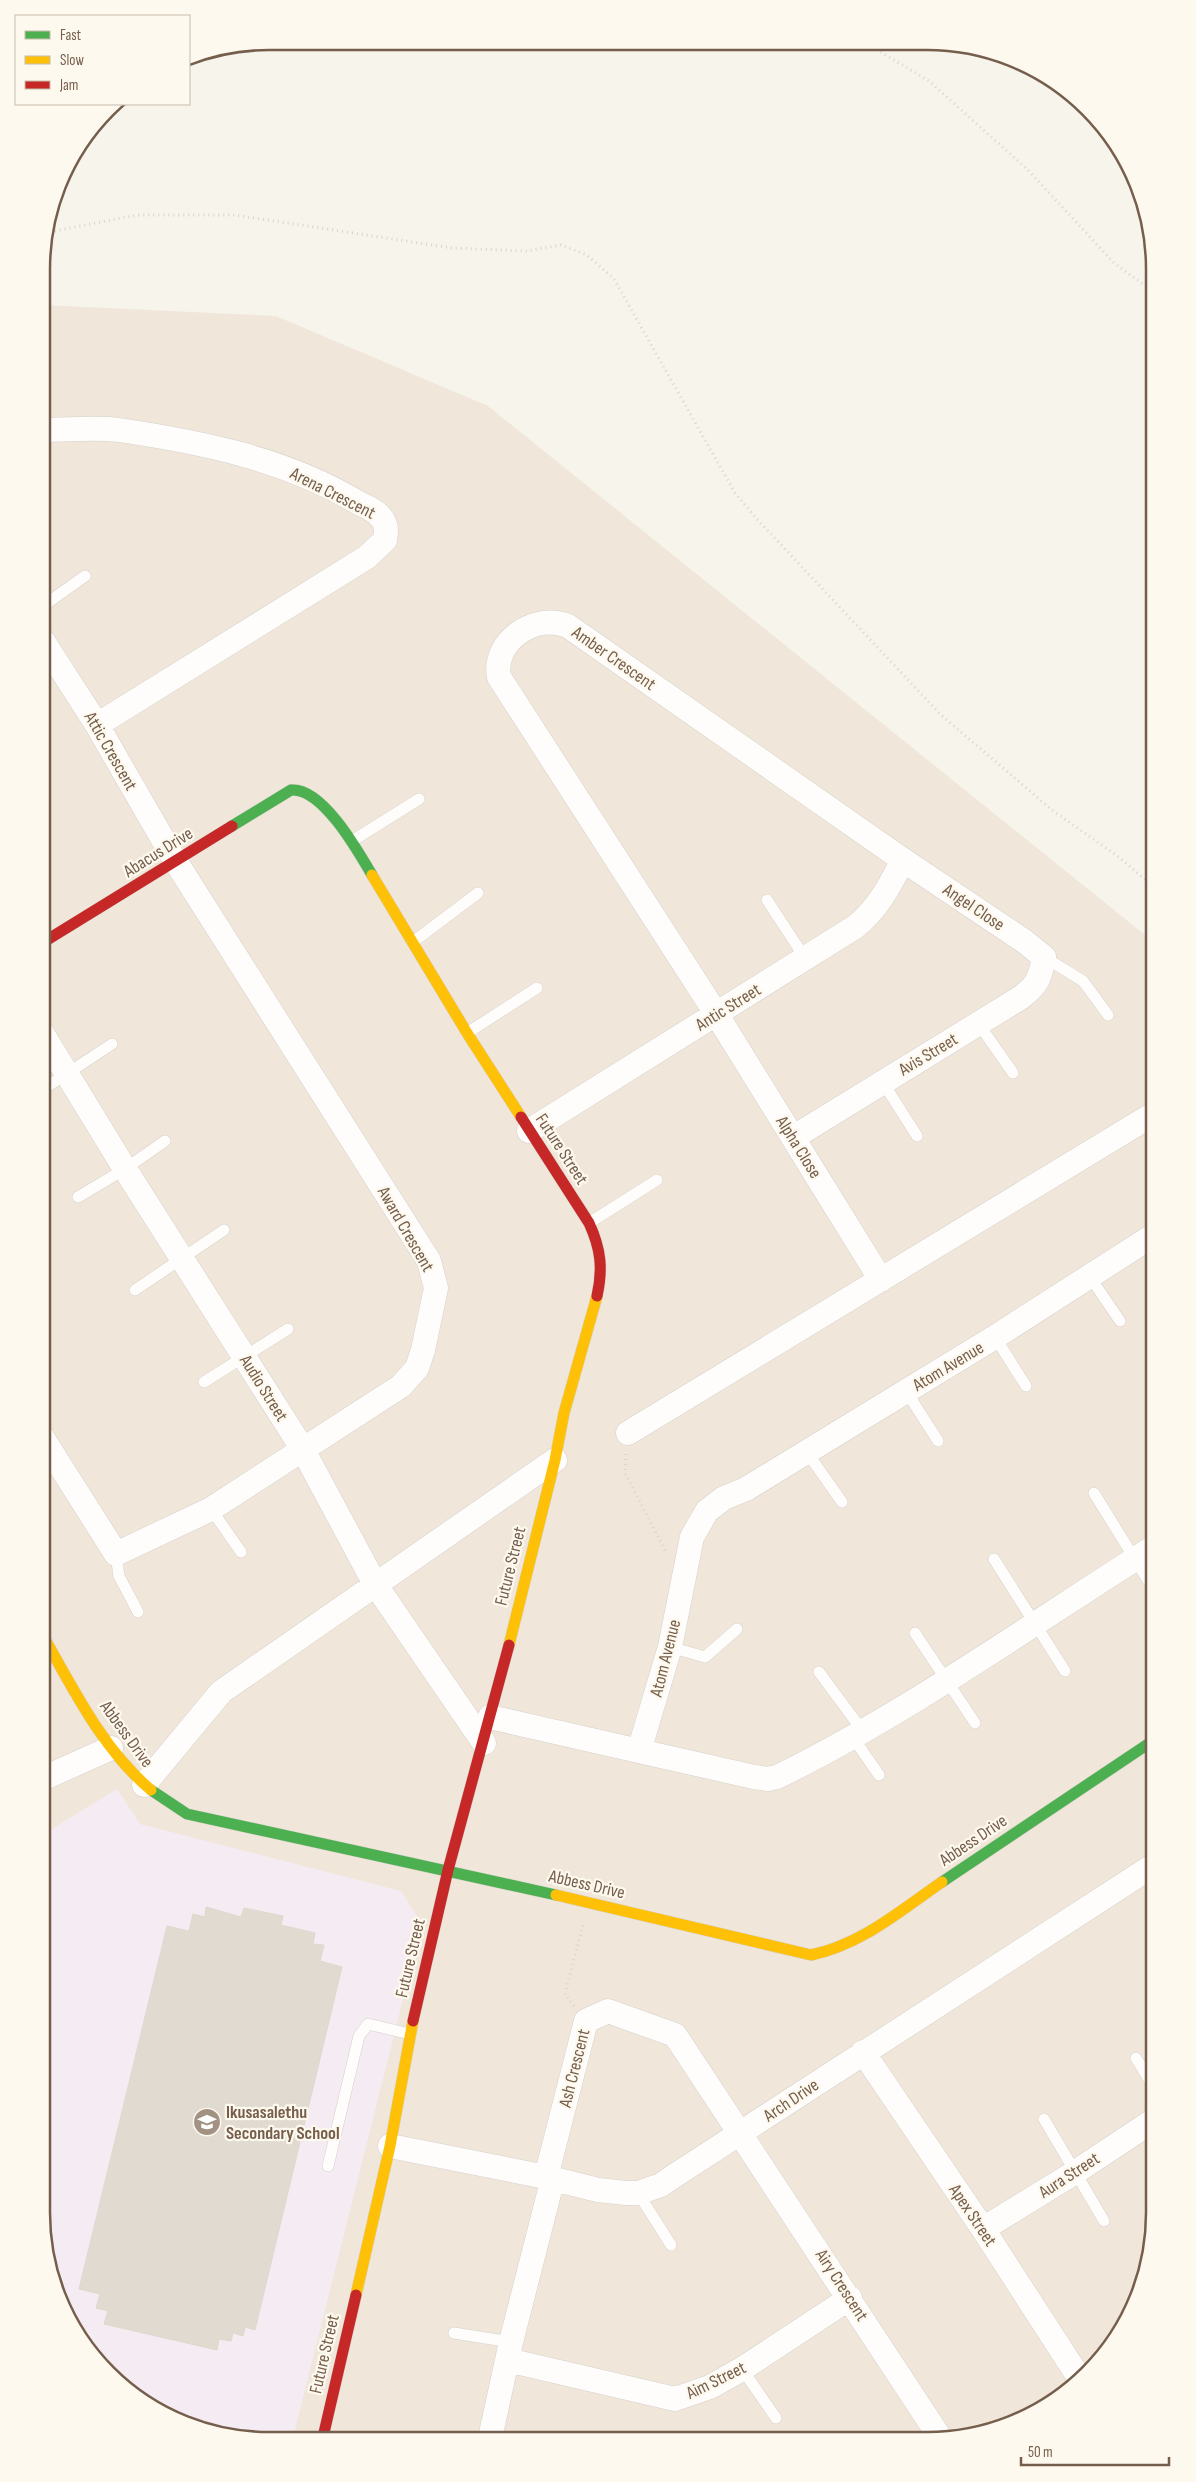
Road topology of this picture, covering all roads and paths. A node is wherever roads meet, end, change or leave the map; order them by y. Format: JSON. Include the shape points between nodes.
{"nodes":[{"id":1,"x":878,"y":50,"type":"edge"},
{"id":2,"x":53,"y":231,"type":"edge"},
{"id":3,"x":1146,"y":285,"type":"edge"},
{"id":4,"x":50,"y":430,"type":"edge"},
{"id":5,"x":85,"y":576,"type":"dead end"},
{"id":6,"x":50,"y":601,"type":"edge"},
{"id":7,"x":50,"y":653,"type":"edge"},
{"id":8,"x":98,"y":725,"type":"junction"},
{"id":9,"x":291,"y":790,"type":"joint"},
{"id":10,"x":419,"y":799,"type":"dead end"},
{"id":11,"x":352,"y":840,"type":"junction"},
{"id":12,"x":903,"y":860,"type":"junction"},
{"id":13,"x":176,"y":862,"type":"junction"},
{"id":14,"x":1146,"y":880,"type":"edge"},
{"id":15,"x":478,"y":893,"type":"dead end"},
{"id":16,"x":767,"y":900,"type":"dead end"},
{"id":17,"x":50,"y":938,"type":"edge"},
{"id":18,"x":413,"y":942,"type":"junction"},
{"id":19,"x":1044,"y":957,"type":"junction"},
{"id":20,"x":805,"y":958,"type":"junction"},
{"id":21,"x":537,"y":988,"type":"dead end"},
{"id":22,"x":716,"y":1015,"type":"junction"},
{"id":23,"x":1108,"y":1015,"type":"dead end"},
{"id":24,"x":978,"y":1023,"type":"junction"},
{"id":25,"x":467,"y":1033,"type":"junction"},
{"id":26,"x":112,"y":1044,"type":"dead end"},
{"id":27,"x":50,"y":1045,"type":"edge"},
{"id":28,"x":68,"y":1072,"type":"junction"},
{"id":29,"x":1013,"y":1073,"type":"dead end"},
{"id":30,"x":882,"y":1081,"type":"junction"},
{"id":31,"x":50,"y":1084,"type":"edge"},
{"id":32,"x":1146,"y":1118,"type":"edge"},
{"id":33,"x":529,"y":1131,"type":"junction"},
{"id":34,"x":917,"y":1136,"type":"dead end"},
{"id":35,"x":794,"y":1137,"type":"junction"},
{"id":36,"x":165,"y":1141,"type":"dead end"},
{"id":37,"x":125,"y":1169,"type":"junction"},
{"id":38,"x":657,"y":1180,"type":"dead end"},
{"id":39,"x":78,"y":1197,"type":"dead end"},
{"id":40,"x":589,"y":1223,"type":"junction"},
{"id":41,"x":224,"y":1230,"type":"dead end"},
{"id":42,"x":1146,"y":1240,"type":"edge"},
{"id":43,"x":181,"y":1258,"type":"junction"},
{"id":44,"x":1090,"y":1277,"type":"junction"},
{"id":45,"x":881,"y":1280,"type":"junction"},
{"id":46,"x":135,"y":1290,"type":"dead end"},
{"id":47,"x":1120,"y":1320,"type":"dead end"},
{"id":48,"x":288,"y":1328,"type":"dead end"},
{"id":49,"x":995,"y":1337,"type":"junction"},
{"id":50,"x":243,"y":1356,"type":"junction"},
{"id":51,"x":204,"y":1382,"type":"dead end"},
{"id":52,"x":1026,"y":1386,"type":"dead end"},
{"id":53,"x":906,"y":1391,"type":"junction"},
{"id":54,"x":628,"y":1434,"type":"joint"},
{"id":55,"x":938,"y":1441,"type":"dead end"},
{"id":56,"x":302,"y":1448,"type":"junction"},
{"id":57,"x":50,"y":1450,"type":"edge"},
{"id":58,"x":806,"y":1451,"type":"junction"},
{"id":59,"x":555,"y":1460,"type":"junction"},
{"id":60,"x":1094,"y":1492,"type":"dead end"},
{"id":61,"x":842,"y":1502,"type":"dead end"},
{"id":62,"x":211,"y":1509,"type":"junction"},
{"id":63,"x":241,"y":1552,"type":"dead end"},
{"id":64,"x":1146,"y":1552,"type":"edge"},
{"id":65,"x":116,"y":1554,"type":"junction"},
{"id":66,"x":994,"y":1559,"type":"dead end"},
{"id":67,"x":1135,"y":1560,"type":"junction"},
{"id":68,"x":686,"y":1563,"type":"junction"},
{"id":69,"x":1146,"y":1577,"type":"edge"},
{"id":70,"x":375,"y":1584,"type":"junction"},
{"id":71,"x":138,"y":1612,"type":"dead end"},
{"id":72,"x":1035,"y":1622,"type":"junction"},
{"id":73,"x":737,"y":1629,"type":"dead end"},
{"id":74,"x":916,"y":1633,"type":"dead end"},
{"id":75,"x":50,"y":1647,"type":"edge"},
{"id":76,"x":670,"y":1647,"type":"junction"},
{"id":77,"x":1065,"y":1671,"type":"dead end"},
{"id":78,"x":819,"y":1672,"type":"dead end"},
{"id":79,"x":946,"y":1680,"type":"junction"},
{"id":80,"x":490,"y":1718,"type":"junction"},
{"id":81,"x":975,"y":1723,"type":"dead end"},
{"id":82,"x":857,"y":1733,"type":"junction"},
{"id":83,"x":484,"y":1743,"type":"junction"},
{"id":84,"x":1146,"y":1745,"type":"edge"},
{"id":85,"x":112,"y":1748,"type":"junction"},
{"id":86,"x":640,"y":1751,"type":"junction"},
{"id":87,"x":50,"y":1775,"type":"edge"},
{"id":88,"x":879,"y":1775,"type":"dead end"},
{"id":89,"x":144,"y":1785,"type":"junction"},
{"id":90,"x":1146,"y":1869,"type":"edge"},
{"id":91,"x":448,"y":1870,"type":"junction"},
{"id":92,"x":588,"y":1902,"type":"junction"},
{"id":93,"x":586,"y":2021,"type":"junction"},
{"id":94,"x":410,"y":2034,"type":"junction"},
{"id":95,"x":863,"y":2052,"type":"junction"},
{"id":96,"x":1136,"y":2058,"type":"dead end"},
{"id":97,"x":1146,"y":2075,"type":"edge"},
{"id":98,"x":1044,"y":2120,"type":"dead end"},
{"id":99,"x":1146,"y":2125,"type":"edge"},
{"id":100,"x":741,"y":2133,"type":"junction"},
{"id":101,"x":390,"y":2146,"type":"junction"},
{"id":102,"x":328,"y":2166,"type":"dead end"},
{"id":103,"x":1074,"y":2173,"type":"junction"},
{"id":104,"x":550,"y":2178,"type":"junction"},
{"id":105,"x":638,"y":2194,"type":"junction"},
{"id":106,"x":1104,"y":2221,"type":"dead end"},
{"id":107,"x":983,"y":2229,"type":"junction"},
{"id":108,"x":671,"y":2246,"type":"dead end"},
{"id":109,"x":850,"y":2298,"type":"junction"},
{"id":110,"x":454,"y":2333,"type":"dead end"},
{"id":111,"x":509,"y":2351,"type":"junction"},
{"id":112,"x":742,"y":2369,"type":"junction"},
{"id":113,"x":1076,"y":2373,"type":"edge"},
{"id":114,"x":776,"y":2418,"type":"dead end"},
{"id":115,"x":324,"y":2432,"type":"edge"},
{"id":116,"x":491,"y":2432,"type":"edge"},
{"id":117,"x":936,"y":2432,"type":"edge"}],
"edges":[{"from":1,"to":3,"type":"path","via":[[929,81],[1027,170],[1114,262]]},
{"from":2,"to":14,"type":"path","via":[[138,215],[235,215],[452,248],[526,250],[561,245],[587,256],[614,279],[735,493],[755,517],[941,715],[1052,810]]},
{"from":4,"to":8,"type":"street","name":"Arena Crescent","via":[[116,430],[196,443],[266,461],[293,470],[352,499],[380,516],[385,523],[385,540],[367,557]]},
{"from":5,"to":6,"type":"lane"},
{"from":7,"to":8,"type":"street","name":"Attic Crescent"},
{"from":8,"to":13,"type":"street","name":"Attic Crescent"},
{"from":9,"to":11,"type":"street","name":"Future Street","via":[[300,790],[316,798]]},
{"from":9,"to":13,"type":"street","name":"Abacus Drive"},
{"from":10,"to":11,"type":"lane"},
{"from":11,"to":18,"type":"street","name":"Future Street"},
{"from":12,"to":19,"type":"street","name":"Angel Close"},
{"from":12,"to":20,"type":"street","name":"Antic Street","via":[[870,916]]},
{"from":12,"to":22,"type":"street","name":"Amber Crescent","via":[[568,626],[541,623],[519,633],[500,652],[499,677]]},
{"from":13,"to":17,"type":"street","name":"Abacus Drive"},
{"from":13,"to":56,"type":"street","name":"Award Crescent","via":[[430,1261],[434,1275],[436,1288],[432,1311],[414,1373],[401,1386]]},
{"from":15,"to":18,"type":"lane"},
{"from":16,"to":20,"type":"lane"},
{"from":18,"to":25,"type":"street","name":"Future Street"},
{"from":19,"to":23,"type":"lane","via":[[1083,981]]},
{"from":19,"to":24,"type":"street","name":"Avis Street","via":[[1034,988]]},
{"from":20,"to":22,"type":"street","name":"Antic Street"},
{"from":21,"to":25,"type":"lane"},
{"from":22,"to":33,"type":"street","name":"Antic Street"},
{"from":22,"to":35,"type":"street","name":"Alpha Close"},
{"from":24,"to":29,"type":"lane"},
{"from":24,"to":30,"type":"street","name":"Avis Street"},
{"from":25,"to":33,"type":"street","name":"Future Street"},
{"from":26,"to":28,"type":"lane"},
{"from":27,"to":28,"type":"street","name":"Audio Street"},
{"from":28,"to":31,"type":"lane"},
{"from":28,"to":37,"type":"street","name":"Audio Street"},
{"from":30,"to":34,"type":"lane"},
{"from":30,"to":35,"type":"street","name":"Avis Street"},
{"from":32,"to":45,"type":"street"},
{"from":33,"to":40,"type":"street","name":"Future Street"},
{"from":35,"to":45,"type":"street","name":"Alpha Close"},
{"from":36,"to":37,"type":"lane"},
{"from":37,"to":39,"type":"lane"},
{"from":37,"to":43,"type":"street","name":"Audio Street"},
{"from":38,"to":40,"type":"lane"},
{"from":40,"to":59,"type":"street","name":"Future Street","via":[[598,1242],[601,1276],[564,1412]]},
{"from":41,"to":43,"type":"lane"},
{"from":42,"to":44,"type":"street","name":"Atom Avenue"},
{"from":43,"to":46,"type":"lane"},
{"from":43,"to":50,"type":"street","name":"Audio Street"},
{"from":44,"to":47,"type":"lane"},
{"from":44,"to":49,"type":"street","name":"Atom Avenue"},
{"from":45,"to":54,"type":"street"},
{"from":48,"to":50,"type":"lane"},
{"from":49,"to":52,"type":"lane"},
{"from":49,"to":53,"type":"street","name":"Atom Avenue"},
{"from":50,"to":51,"type":"lane"},
{"from":50,"to":56,"type":"street","name":"Audio Street"},
{"from":53,"to":55,"type":"lane"},
{"from":53,"to":58,"type":"street","name":"Atom Avenue"},
{"from":54,"to":68,"type":"path","via":[[625,1473],[666,1552]]},
{"from":56,"to":62,"type":"street","name":"Award Crescent"},
{"from":56,"to":70,"type":"street","name":"Audio Street"},
{"from":57,"to":65,"type":"street"},
{"from":58,"to":61,"type":"lane"},
{"from":58,"to":68,"type":"street","name":"Atom Avenue","via":[[707,1511],[692,1537]]},
{"from":59,"to":70,"type":"street"},
{"from":59,"to":80,"type":"street","name":"Future Street"},
{"from":60,"to":67,"type":"lane"},
{"from":62,"to":63,"type":"lane"},
{"from":62,"to":65,"type":"street","name":"Award Crescent"},
{"from":64,"to":67,"type":"street"},
{"from":65,"to":71,"type":"lane","via":[[119,1576]]},
{"from":66,"to":72,"type":"lane"},
{"from":67,"to":69,"type":"lane"},
{"from":67,"to":72,"type":"street"},
{"from":68,"to":76,"type":"street","name":"Atom Avenue"},
{"from":70,"to":83,"type":"street","name":"Audio Street"},
{"from":70,"to":89,"type":"street","via":[[221,1692]]},
{"from":72,"to":77,"type":"lane"},
{"from":72,"to":79,"type":"street"},
{"from":73,"to":76,"type":"lane","via":[[705,1656]]},
{"from":74,"to":79,"type":"lane"},
{"from":75,"to":85,"type":"street","name":"Abbess Drive"},
{"from":76,"to":86,"type":"street","name":"Atom Avenue"},
{"from":78,"to":82,"type":"lane"},
{"from":79,"to":81,"type":"lane"},
{"from":79,"to":82,"type":"street"},
{"from":80,"to":83,"type":"street","name":"Future Street"},
{"from":80,"to":86,"type":"street"},
{"from":82,"to":86,"type":"street","via":[[768,1779]]},
{"from":82,"to":88,"type":"lane"},
{"from":83,"to":91,"type":"street","name":"Future Street"},
{"from":84,"to":92,"type":"street","name":"Abbess Drive","via":[[877,1927],[831,1951],[811,1954],[786,1950]]},
{"from":85,"to":87,"type":"street"},
{"from":85,"to":89,"type":"street","name":"Abbess Drive"},
{"from":89,"to":91,"type":"street","name":"Abbess Drive","via":[[173,1808],[200,1818]]},
{"from":90,"to":95,"type":"street","name":"Arch Drive"},
{"from":91,"to":92,"type":"street","name":"Abbess Drive"},
{"from":91,"to":94,"type":"street","name":"Future Street"},
{"from":92,"to":93,"type":"path","via":[[565,1994]]},
{"from":93,"to":100,"type":"street","name":"Ash Crescent","via":[[608,2011],[675,2035]]},
{"from":93,"to":104,"type":"street","name":"Ash Crescent"},
{"from":94,"to":101,"type":"street","name":"Future Street"},
{"from":94,"to":102,"type":"lane","via":[[368,2024],[358,2036]]},
{"from":95,"to":100,"type":"street","name":"Arch Drive"},
{"from":95,"to":107,"type":"street","name":"Apex Street"},
{"from":96,"to":97,"type":"lane"},
{"from":98,"to":103,"type":"lane"},
{"from":99,"to":103,"type":"street","name":"Aura Street"},
{"from":100,"to":105,"type":"street","name":"Arch Drive","via":[[661,2185]]},
{"from":100,"to":109,"type":"street","name":"Airy Crescent"},
{"from":101,"to":104,"type":"street","name":"Arch Drive"},
{"from":101,"to":115,"type":"street","name":"Future Street"},
{"from":103,"to":106,"type":"lane"},
{"from":103,"to":107,"type":"street","name":"Aura Street"},
{"from":104,"to":105,"type":"street","name":"Arch Drive","via":[[598,2190]]},
{"from":104,"to":111,"type":"street"},
{"from":105,"to":108,"type":"lane"},
{"from":107,"to":113,"type":"street","name":"Apex Street"},
{"from":109,"to":112,"type":"street","name":"Aim Street"},
{"from":109,"to":117,"type":"street","name":"Airy Crescent"},
{"from":110,"to":111,"type":"lane"},
{"from":111,"to":112,"type":"street","name":"Aim Street","via":[[675,2399]]},
{"from":111,"to":116,"type":"street"},
{"from":112,"to":114,"type":"lane"}]}
